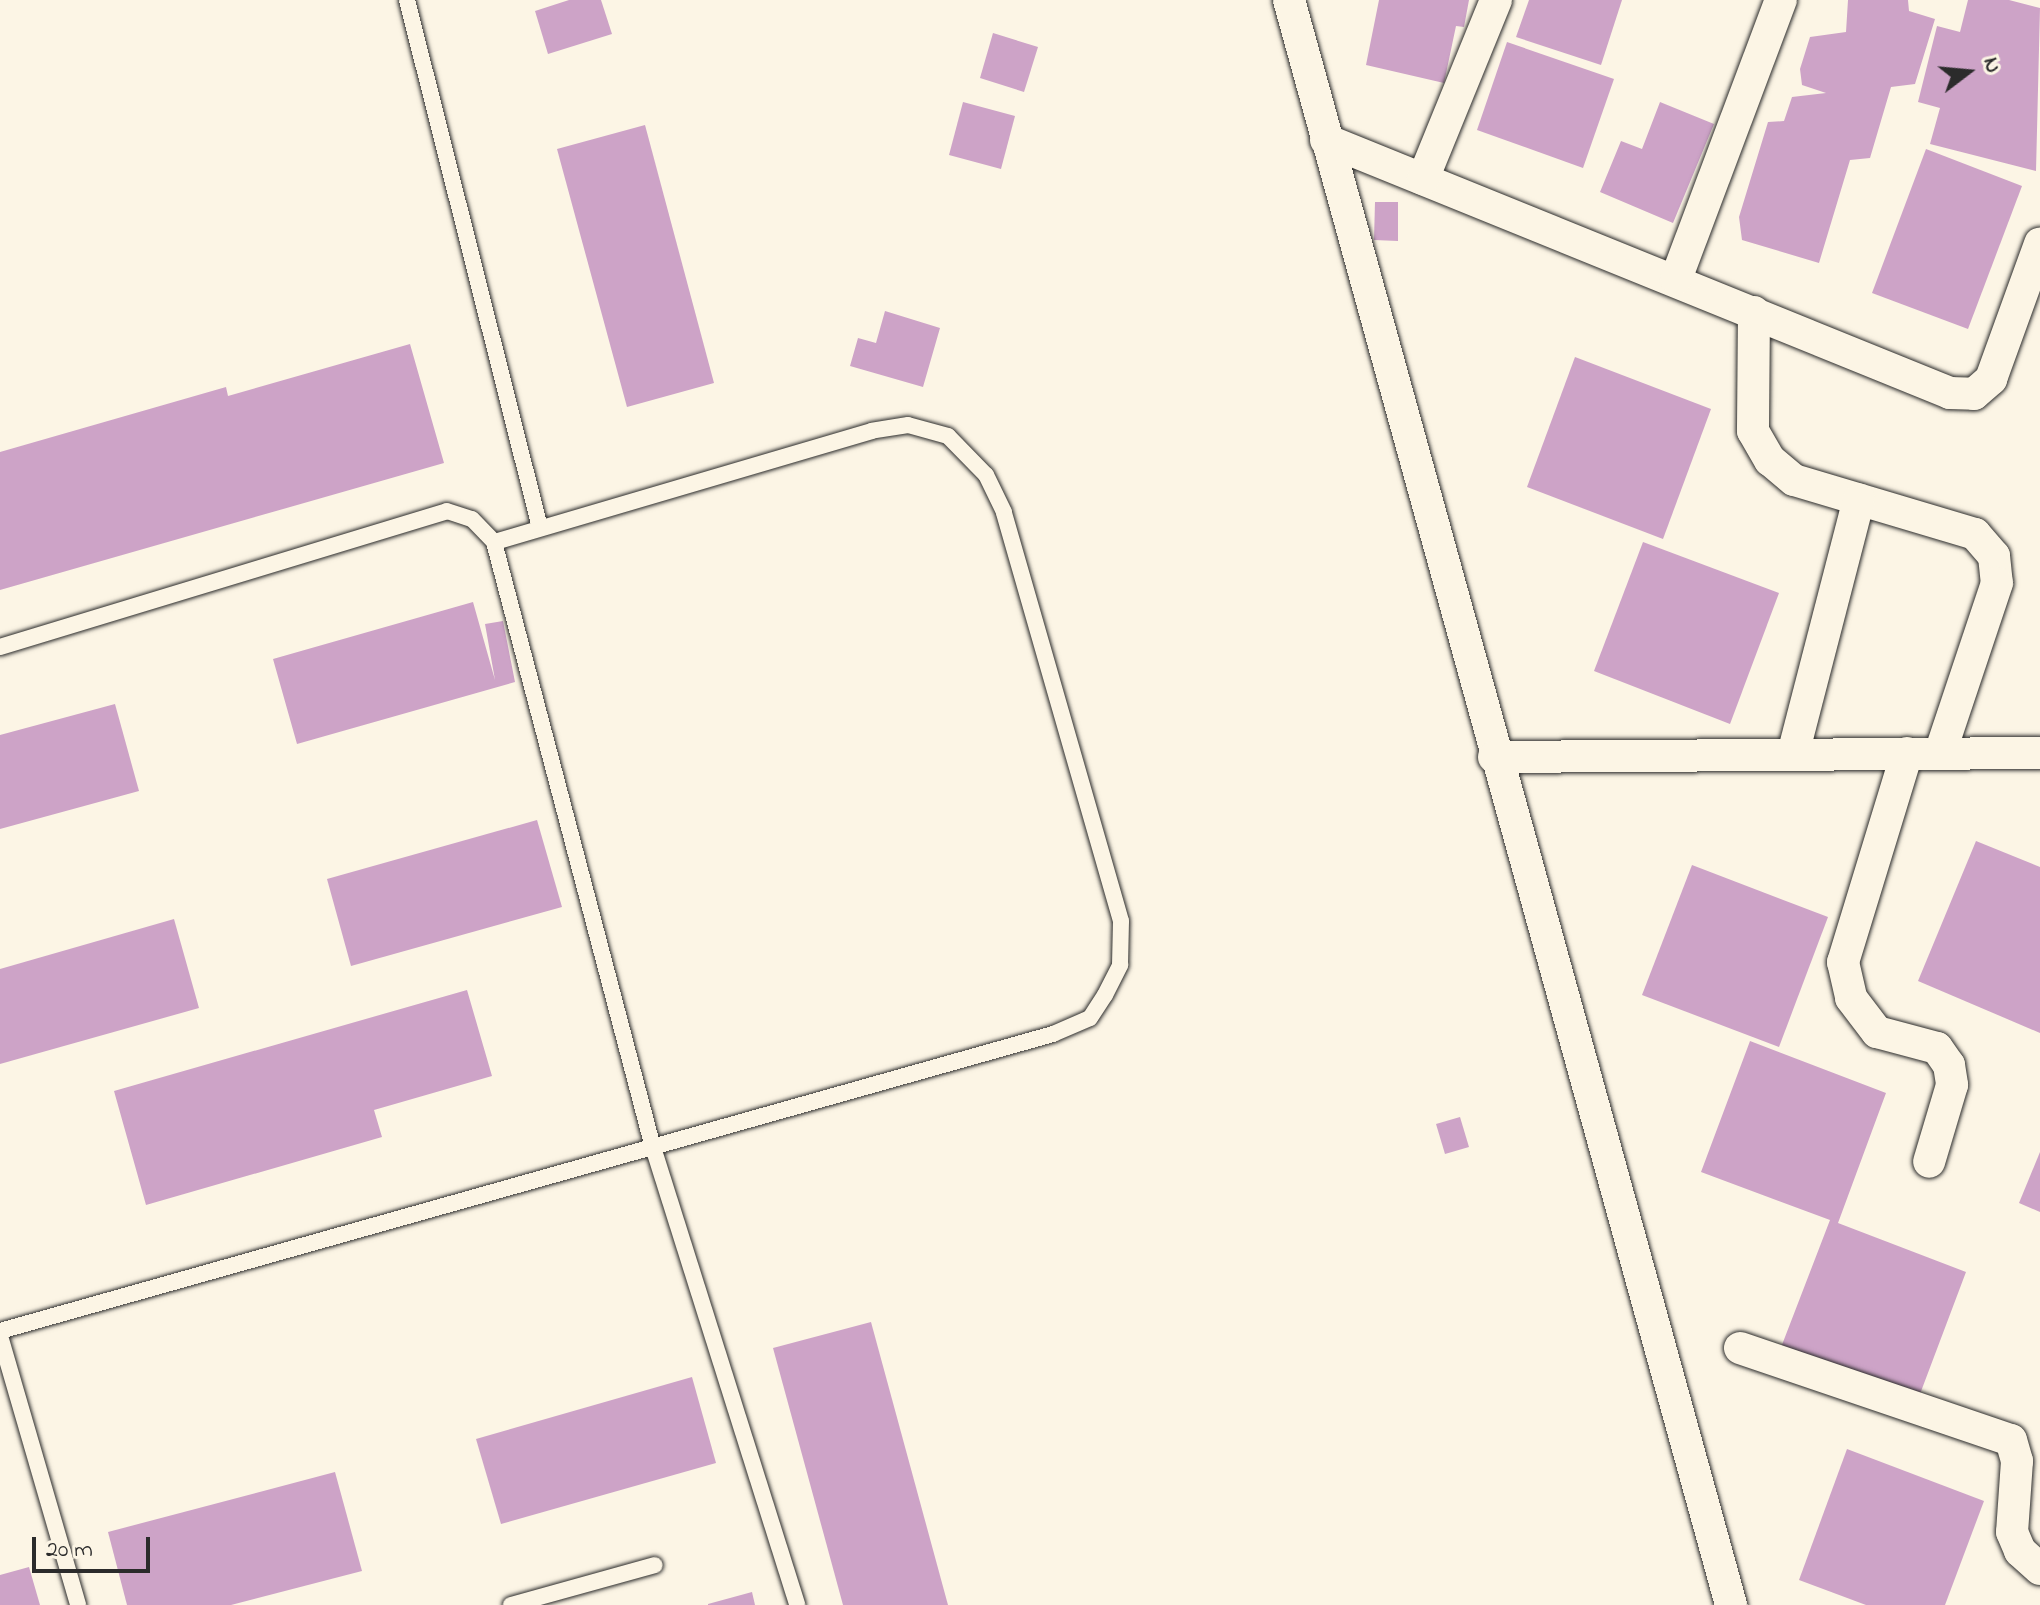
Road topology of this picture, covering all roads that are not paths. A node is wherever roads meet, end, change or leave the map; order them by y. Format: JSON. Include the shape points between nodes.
{"nodes":[{"id":1,"x":407,"y":0,"type":"edge"},
{"id":2,"x":1289,"y":0,"type":"edge"},
{"id":3,"x":1496,"y":0,"type":"edge"},
{"id":4,"x":1781,"y":0,"type":"edge"},
{"id":5,"x":1326,"y":140,"type":"junction"},
{"id":6,"x":1423,"y":179,"type":"junction"},
{"id":7,"x":2040,"y":244,"type":"edge"},
{"id":8,"x":1676,"y":279,"type":"junction"},
{"id":9,"x":1754,"y":312,"type":"junction"},
{"id":10,"x":1859,"y":499,"type":"junction"},
{"id":11,"x":540,"y":528,"type":"junction"},
{"id":12,"x":494,"y":542,"type":"junction"},
{"id":13,"x":0,"y":647,"type":"edge"},
{"id":14,"x":1907,"y":753,"type":"junction"},
{"id":15,"x":1940,"y":753,"type":"junction"},
{"id":16,"x":2040,"y":753,"type":"edge"},
{"id":17,"x":1793,"y":754,"type":"junction"},
{"id":18,"x":1494,"y":757,"type":"junction"},
{"id":19,"x":652,"y":1144,"type":"junction"},
{"id":20,"x":1929,"y":1162,"type":"dead end"},
{"id":21,"x":0,"y":1333,"type":"edge"},
{"id":22,"x":1740,"y":1348,"type":"dead end"},
{"id":23,"x":655,"y":1565,"type":"dead end"},
{"id":24,"x":2040,"y":1569,"type":"edge"},
{"id":25,"x":78,"y":1605,"type":"edge"},
{"id":26,"x":511,"y":1605,"type":"edge"},
{"id":27,"x":797,"y":1605,"type":"edge"},
{"id":28,"x":1731,"y":1605,"type":"edge"}],
"edges":[{"from":1,"to":11,"type":"lane"},
{"from":2,"to":5,"type":"street"},
{"from":3,"to":6,"type":"street"},
{"from":4,"to":8,"type":"street"},
{"from":5,"to":6,"type":"street"},
{"from":5,"to":18,"type":"street"},
{"from":6,"to":8,"type":"street"},
{"from":7,"to":9,"type":"street","via":[[1991,379],[1974,394],[1950,393]]},
{"from":8,"to":9,"type":"street"},
{"from":9,"to":10,"type":"street","via":[[1753,431],[1770,460],[1794,480]]},
{"from":10,"to":15,"type":"street","via":[[1975,534],[1994,556],[1997,583]]},
{"from":10,"to":17,"type":"street"},
{"from":11,"to":12,"type":"lane"},
{"from":11,"to":19,"type":"lane","via":[[872,431],[908,425],[948,436],[986,475],[1004,512],[1121,921],[1120,965],[1090,1018],[1053,1034]]},
{"from":12,"to":13,"type":"lane","via":[[472,519],[447,511]]},
{"from":12,"to":19,"type":"lane"},
{"from":14,"to":15,"type":"street"},
{"from":14,"to":17,"type":"street"},
{"from":14,"to":20,"type":"street","via":[[1843,962],[1851,998],[1877,1032],[1937,1048],[1949,1065],[1952,1085]]},
{"from":15,"to":16,"type":"street"},
{"from":17,"to":18,"type":"street"},
{"from":18,"to":28,"type":"street"},
{"from":19,"to":21,"type":"lane"},
{"from":19,"to":27,"type":"lane"},
{"from":21,"to":25,"type":"lane"},
{"from":22,"to":24,"type":"street","via":[[2011,1440],[2017,1461],[2012,1532],[2020,1551]]},
{"from":23,"to":26,"type":"lane"}]}
